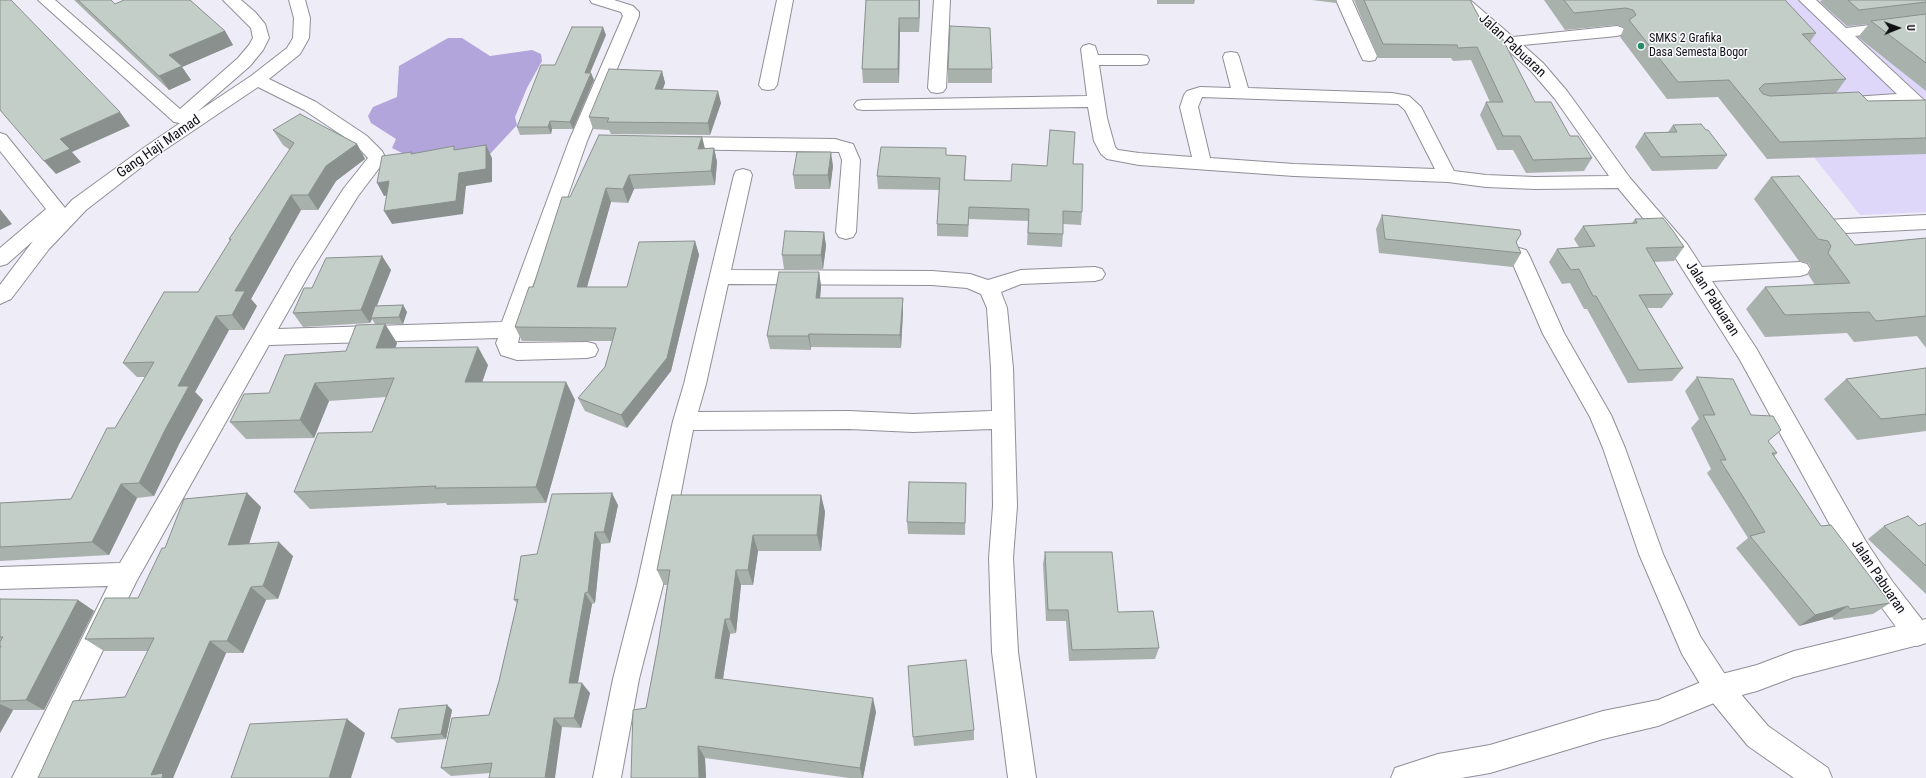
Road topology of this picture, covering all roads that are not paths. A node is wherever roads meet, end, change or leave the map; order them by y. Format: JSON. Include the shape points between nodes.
{"nodes":[{"id":1,"x":46,"y":0,"type":"edge"},
{"id":2,"x":231,"y":0,"type":"edge"},
{"id":3,"x":296,"y":0,"type":"edge"},
{"id":4,"x":598,"y":0,"type":"edge"},
{"id":5,"x":785,"y":0,"type":"edge"},
{"id":6,"x":942,"y":0,"type":"edge"},
{"id":7,"x":1344,"y":0,"type":"edge"},
{"id":8,"x":1460,"y":0,"type":"edge"},
{"id":9,"x":1807,"y":0,"type":"edge"},
{"id":10,"x":1926,"y":23,"type":"edge"},
{"id":11,"x":1617,"y":31,"type":"dead end"},
{"id":12,"x":1841,"y":33,"type":"junction"},
{"id":13,"x":1509,"y":42,"type":"junction"},
{"id":14,"x":1369,"y":56,"type":"dead end"},
{"id":15,"x":1231,"y":57,"type":"dead end"},
{"id":16,"x":1141,"y":60,"type":"dead end"},
{"id":17,"x":257,"y":80,"type":"junction"},
{"id":18,"x":768,"y":85,"type":"dead end"},
{"id":19,"x":937,"y":88,"type":"dead end"},
{"id":20,"x":1241,"y":93,"type":"junction"},
{"id":21,"x":1911,"y":99,"type":"junction"},
{"id":22,"x":1097,"y":101,"type":"junction"},
{"id":23,"x":1819,"y":104,"type":"edge"},
{"id":24,"x":863,"y":105,"type":"dead end"},
{"id":25,"x":1925,"y":111,"type":"edge"},
{"id":26,"x":180,"y":118,"type":"junction"},
{"id":27,"x":0,"y":139,"type":"edge"},
{"id":28,"x":657,"y":143,"type":"edge"},
{"id":29,"x":1202,"y":162,"type":"junction"},
{"id":30,"x":743,"y":175,"type":"dead end"},
{"id":31,"x":1448,"y":176,"type":"junction"},
{"id":32,"x":1623,"y":182,"type":"junction"},
{"id":33,"x":57,"y":210,"type":"junction"},
{"id":34,"x":1926,"y":222,"type":"edge"},
{"id":35,"x":1825,"y":227,"type":"edge"},
{"id":36,"x":846,"y":232,"type":"dead end"},
{"id":37,"x":1519,"y":255,"type":"edge"},
{"id":38,"x":0,"y":259,"type":"edge"},
{"id":39,"x":1800,"y":269,"type":"dead end"},
{"id":40,"x":1095,"y":274,"type":"dead end"},
{"id":41,"x":1698,"y":275,"type":"junction"},
{"id":42,"x":721,"y":277,"type":"junction"},
{"id":43,"x":988,"y":289,"type":"junction"},
{"id":44,"x":0,"y":296,"type":"edge"},
{"id":45,"x":510,"y":330,"type":"junction"},
{"id":46,"x":262,"y":337,"type":"junction"},
{"id":47,"x":587,"y":350,"type":"dead end"},
{"id":48,"x":1003,"y":420,"type":"junction"},
{"id":49,"x":684,"y":421,"type":"junction"},
{"id":50,"x":127,"y":574,"type":"junction"},
{"id":51,"x":0,"y":578,"type":"edge"},
{"id":52,"x":1922,"y":632,"type":"edge"},
{"id":53,"x":1718,"y":688,"type":"junction"},
{"id":54,"x":26,"y":778,"type":"edge"},
{"id":55,"x":607,"y":778,"type":"edge"},
{"id":56,"x":1022,"y":778,"type":"edge"},
{"id":57,"x":1405,"y":778,"type":"edge"},
{"id":58,"x":1818,"y":778,"type":"edge"}],
"edges":[{"from":1,"to":26,"type":"street"},
{"from":2,"to":26,"type":"street","via":[[259,27],[260,38],[257,47],[244,62]]},
{"from":3,"to":17,"type":"street","name":"Gang Haji Mamad","via":[[302,18],[301,38],[294,51]]},
{"from":4,"to":45,"type":"street","via":[[627,9],[631,16],[586,142]]},
{"from":5,"to":18,"type":"street"},
{"from":6,"to":19,"type":"street"},
{"from":7,"to":14,"type":"street"},
{"from":8,"to":13,"type":"street","name":"Jalan Pabuaran"},
{"from":9,"to":12,"type":"street"},
{"from":10,"to":12,"type":"street"},
{"from":11,"to":13,"type":"street"},
{"from":12,"to":21,"type":"street"},
{"from":13,"to":32,"type":"street","name":"Jalan Pabuaran","via":[[1537,67],[1561,95]]},
{"from":15,"to":20,"type":"street"},
{"from":16,"to":22,"type":"street","via":[[1090,54]]},
{"from":17,"to":44,"type":"street","name":"Gang Haji Mamad","via":[[151,151],[79,206],[42,244]]},
{"from":17,"to":46,"type":"street","via":[[310,106],[361,140],[377,157],[376,162],[351,192]]},
{"from":20,"to":29,"type":"street","via":[[1200,92],[1193,95],[1189,108]]},
{"from":20,"to":31,"type":"street","via":[[1403,100],[1412,107]]},
{"from":21,"to":23,"type":"street"},
{"from":21,"to":25,"type":"street"},
{"from":22,"to":24,"type":"street"},
{"from":22,"to":29,"type":"street","via":[[1103,141],[1113,155]]},
{"from":26,"to":33,"type":"street"},
{"from":27,"to":33,"type":"street"},
{"from":28,"to":36,"type":"street","via":[[835,145],[847,148],[851,160]]},
{"from":29,"to":31,"type":"street","via":[[1294,170]]},
{"from":30,"to":42,"type":"street"},
{"from":31,"to":32,"type":"street","via":[[1535,183]]},
{"from":32,"to":41,"type":"street","name":"Jalan Pabuaran","via":[[1680,249]]},
{"from":33,"to":38,"type":"street"},
{"from":34,"to":35,"type":"street"},
{"from":37,"to":53,"type":"street","via":[[1554,334],[1600,416],[1614,448],[1651,554],[1691,645]]},
{"from":39,"to":41,"type":"street"},
{"from":40,"to":43,"type":"street","via":[[1021,277]]},
{"from":41,"to":52,"type":"street","name":"Jalan Pabuaran","via":[[1748,354],[1856,548],[1883,589]]},
{"from":42,"to":43,"type":"street","via":[[932,278],[970,281]]},
{"from":42,"to":49,"type":"street"},
{"from":43,"to":48,"type":"street","via":[[998,308]]},
{"from":45,"to":46,"type":"street"},
{"from":45,"to":47,"type":"street","via":[[507,344],[510,349],[517,352]]},
{"from":46,"to":50,"type":"street"},
{"from":48,"to":49,"type":"street","via":[[913,423],[842,420]]},
{"from":48,"to":56,"type":"street","via":[[1006,506],[1000,558],[1005,652]]},
{"from":49,"to":55,"type":"street","via":[[652,577],[626,679]]},
{"from":50,"to":51,"type":"street"},
{"from":50,"to":54,"type":"street"},
{"from":52,"to":53,"type":"street","via":[[1794,664],[1757,678]]},
{"from":53,"to":57,"type":"street","via":[[1658,713],[1603,725],[1490,759],[1438,768]]},
{"from":53,"to":58,"type":"street","via":[[1758,736]]}]}
